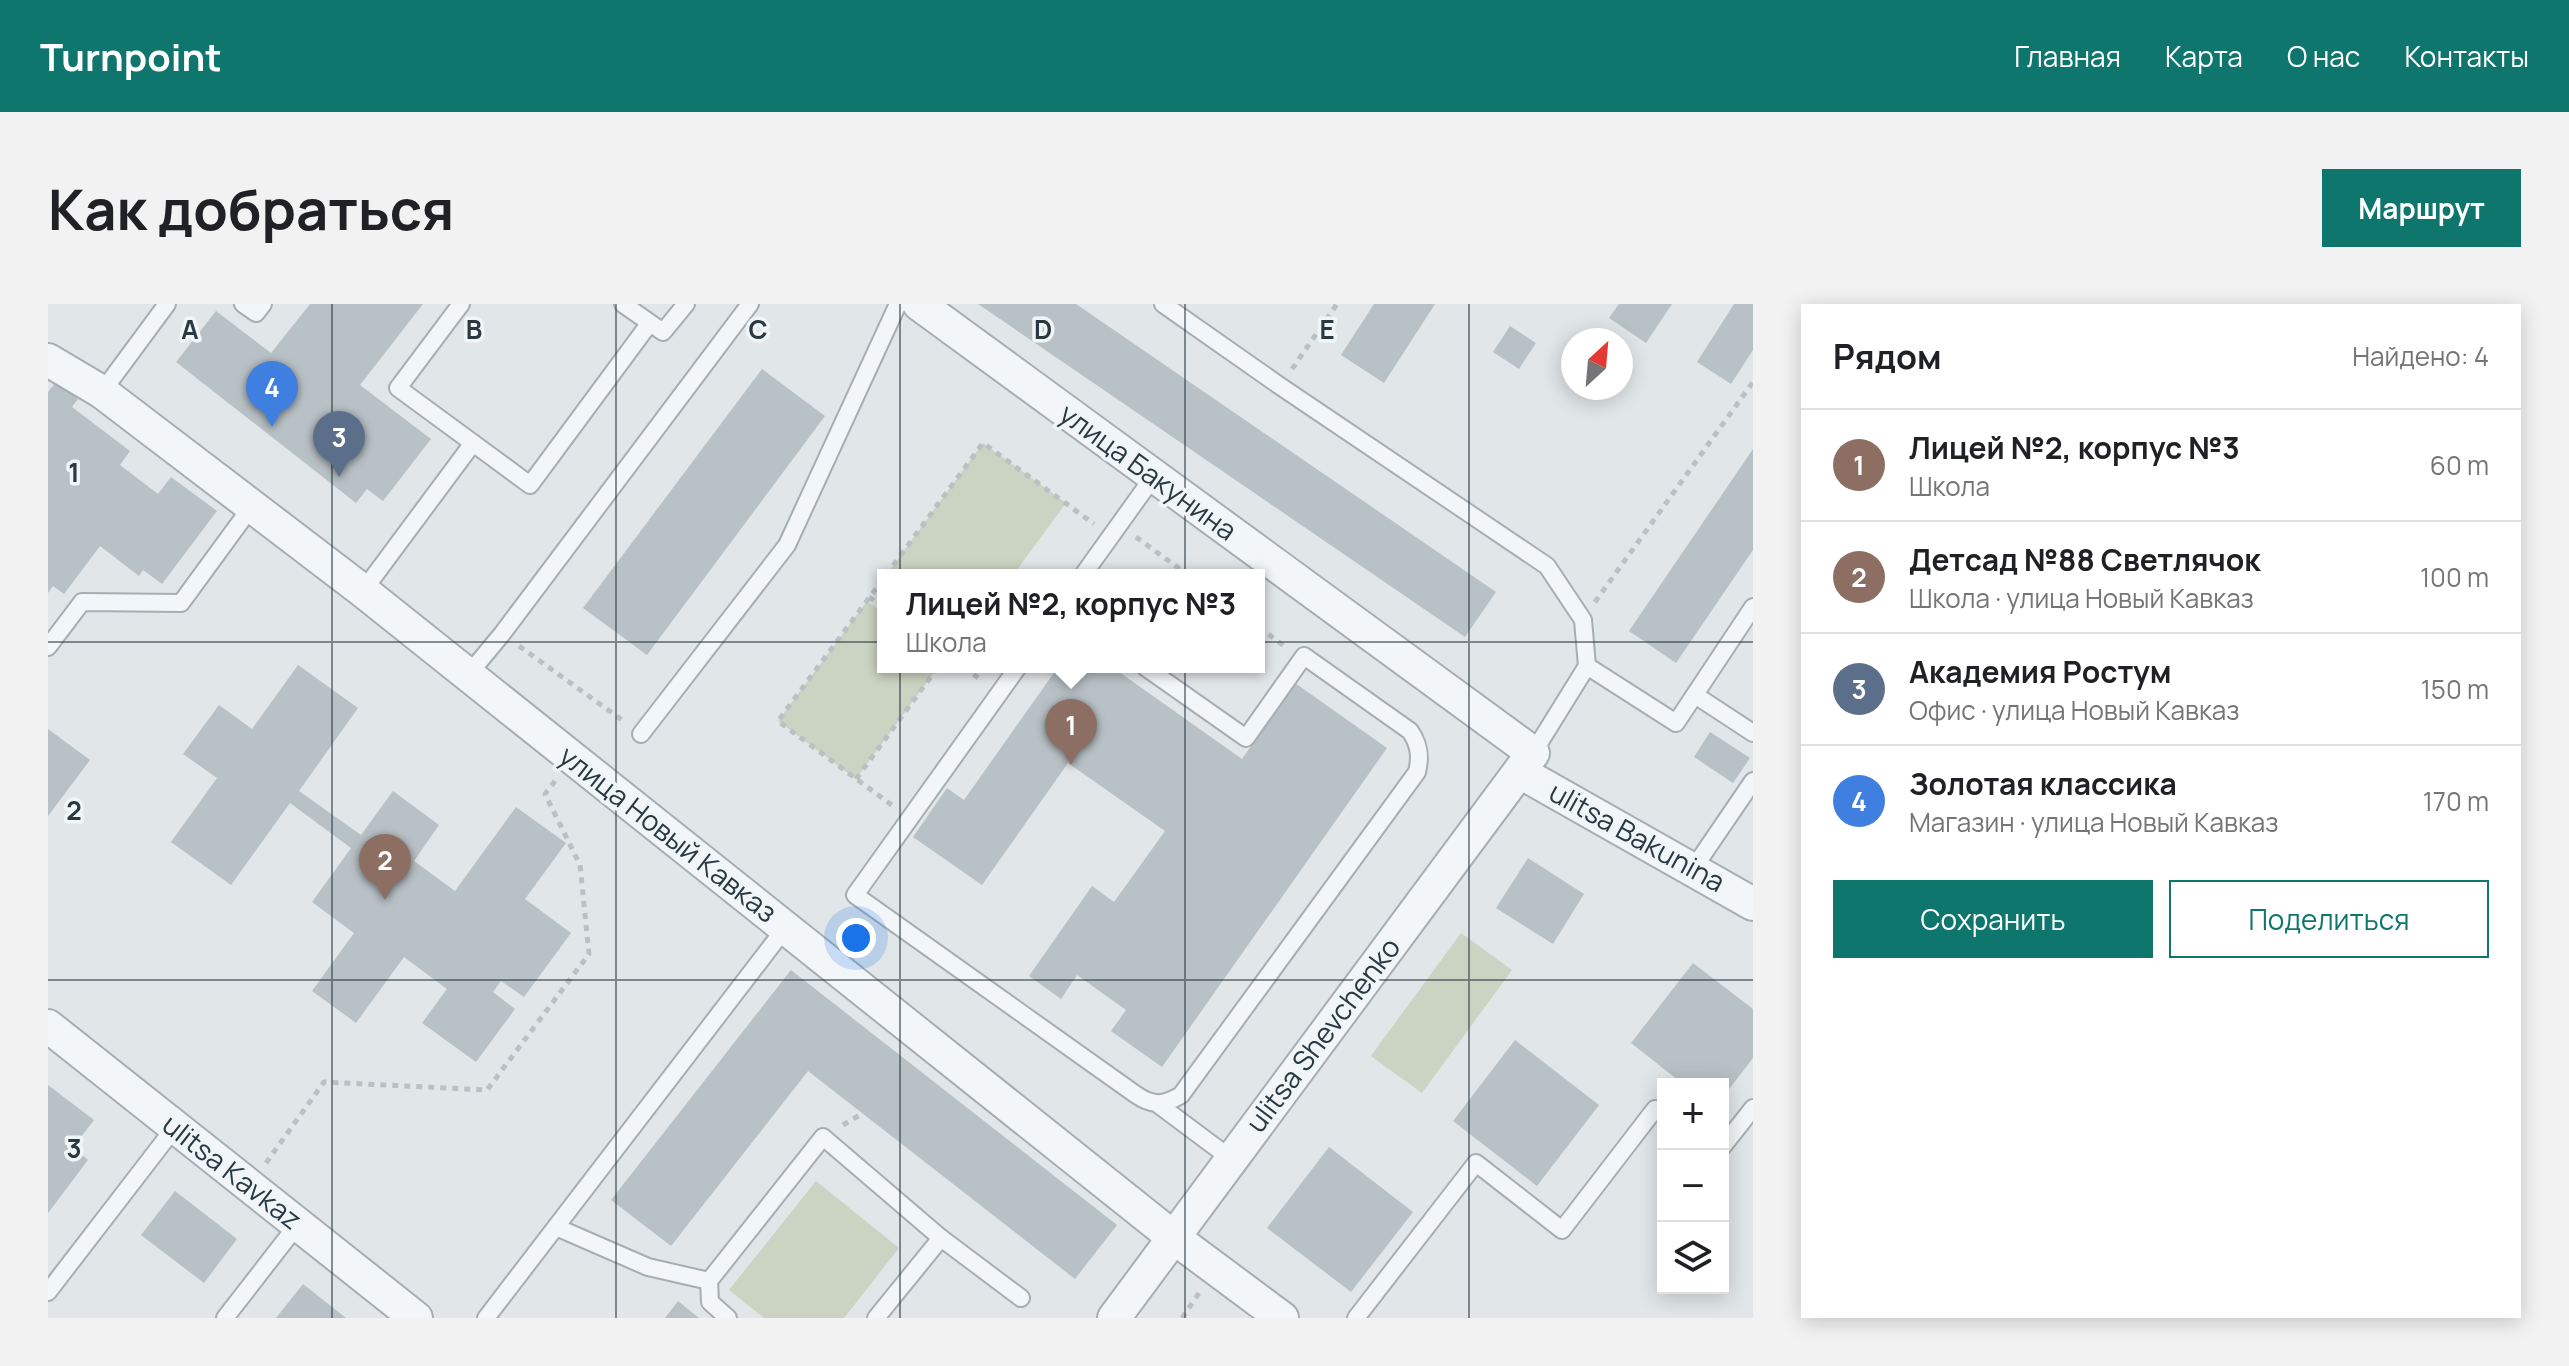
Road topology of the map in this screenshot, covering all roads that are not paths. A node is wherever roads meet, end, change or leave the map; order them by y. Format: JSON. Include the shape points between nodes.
{"nodes":[{"id":1,"x":167,"y":304,"type":"edge"},
{"id":2,"x":243,"y":304,"type":"edge"},
{"id":3,"x":263,"y":304,"type":"edge"},
{"id":4,"x":461,"y":304,"type":"edge"},
{"id":5,"x":623,"y":304,"type":"edge"},
{"id":6,"x":686,"y":304,"type":"edge"},
{"id":7,"x":750,"y":304,"type":"edge"},
{"id":8,"x":898,"y":304,"type":"edge"},
{"id":9,"x":919,"y":304,"type":"edge"},
{"id":10,"x":1163,"y":304,"type":"edge"},
{"id":11,"x":649,"y":324,"type":"junction"},
{"id":12,"x":48,"y":360,"type":"edge"},
{"id":13,"x":102,"y":392,"type":"junction"},
{"id":14,"x":473,"y":443,"type":"junction"},
{"id":15,"x":1154,"y":476,"type":"junction"},
{"id":16,"x":252,"y":506,"type":"junction"},
{"id":17,"x":1087,"y":569,"type":"edge"},
{"id":18,"x":363,"y":591,"type":"junction"},
{"id":19,"x":1753,"y":607,"type":"edge"},
{"id":20,"x":48,"y":647,"type":"edge"},
{"id":21,"x":1587,"y":666,"type":"junction"},
{"id":22,"x":1014,"y":673,"type":"edge"},
{"id":23,"x":1154,"y":673,"type":"edge"},
{"id":24,"x":468,"y":675,"type":"junction"},
{"id":25,"x":1695,"y":695,"type":"junction"},
{"id":26,"x":1753,"y":733,"type":"edge"},
{"id":27,"x":641,"y":734,"type":"road end"},
{"id":28,"x":1526,"y":762,"type":"junction"},
{"id":29,"x":1753,"y":781,"type":"edge"},
{"id":30,"x":1693,"y":869,"type":"junction"},
{"id":31,"x":1753,"y":904,"type":"edge"},
{"id":32,"x":786,"y":927,"type":"junction"},
{"id":33,"x":48,"y":1026,"type":"edge"},
{"id":34,"x":1159,"y":1105,"type":"junction"},
{"id":35,"x":1753,"y":1108,"type":"edge"},
{"id":36,"x":1657,"y":1110,"type":"edge"},
{"id":37,"x":175,"y":1127,"type":"junction"},
{"id":38,"x":1729,"y":1138,"type":"edge"},
{"id":39,"x":1230,"y":1158,"type":"junction"},
{"id":40,"x":298,"y":1224,"type":"junction"},
{"id":41,"x":556,"y":1227,"type":"junction"},
{"id":42,"x":1173,"y":1237,"type":"junction"},
{"id":43,"x":941,"y":1238,"type":"junction"},
{"id":44,"x":709,"y":1281,"type":"junction"},
{"id":45,"x":48,"y":1292,"type":"edge"},
{"id":46,"x":1021,"y":1298,"type":"dead end"},
{"id":47,"x":225,"y":1318,"type":"edge"},
{"id":48,"x":416,"y":1318,"type":"edge"},
{"id":49,"x":486,"y":1318,"type":"edge"},
{"id":50,"x":728,"y":1318,"type":"edge"},
{"id":51,"x":876,"y":1318,"type":"edge"},
{"id":52,"x":1114,"y":1318,"type":"edge"},
{"id":53,"x":1282,"y":1318,"type":"edge"},
{"id":54,"x":1356,"y":1318,"type":"edge"}],
"edges":[{"from":1,"to":13,"type":"lane"},
{"from":2,"to":3,"type":"lane","via":[[256,313]]},
{"from":4,"to":14,"type":"lane","via":[[398,388]]},
{"from":5,"to":11,"type":"lane"},
{"from":6,"to":11,"type":"lane","via":[[663,332]]},
{"from":7,"to":24,"type":"lane"},
{"from":8,"to":27,"type":"lane","via":[[787,545]]},
{"from":9,"to":15,"type":"street","name":"улица Бакунина"},
{"from":10,"to":21,"type":"lane","via":[[1547,566],[1583,620]]},
{"from":11,"to":14,"type":"lane","via":[[530,485]]},
{"from":12,"to":13,"type":"street","name":"улица Новый Кавказ"},
{"from":13,"to":16,"type":"street","name":"улица Новый Кавказ"},
{"from":14,"to":18,"type":"lane"},
{"from":15,"to":17,"type":"lane"},
{"from":15,"to":28,"type":"street","name":"улица Бакунина"},
{"from":16,"to":18,"type":"street","name":"улица Новый Кавказ"},
{"from":16,"to":20,"type":"lane","via":[[181,603],[82,602]]},
{"from":18,"to":24,"type":"street","name":"улица Новый Кавказ"},
{"from":19,"to":25,"type":"lane"},
{"from":21,"to":25,"type":"lane","via":[[1676,723]]},
{"from":21,"to":28,"type":"lane"},
{"from":22,"to":34,"type":"lane","via":[[855,895],[1145,1101]]},
{"from":23,"to":34,"type":"lane","via":[[1246,738],[1304,656],[1410,731],[1419,749],[1417,772],[1181,1095]]},
{"from":24,"to":32,"type":"street","name":"улица Новый Кавказ"},
{"from":25,"to":26,"type":"lane"},
{"from":28,"to":30,"type":"street","name":"ulitsa Bakunina"},
{"from":28,"to":39,"type":"street","name":"ulitsa Shevchenko"},
{"from":29,"to":30,"type":"lane"},
{"from":30,"to":31,"type":"street","name":"ulitsa Bakunina"},
{"from":32,"to":41,"type":"lane"},
{"from":32,"to":42,"type":"street","name":"улица Новый Кавказ"},
{"from":33,"to":37,"type":"street","name":"ulitsa Kavkaz"},
{"from":34,"to":39,"type":"lane"},
{"from":35,"to":38,"type":"lane"},
{"from":36,"to":54,"type":"lane","via":[[1562,1230],[1476,1163]]},
{"from":37,"to":40,"type":"street","name":"ulitsa Kavkaz"},
{"from":37,"to":45,"type":"lane"},
{"from":39,"to":42,"type":"street","name":"ulitsa Shevchenko"},
{"from":40,"to":47,"type":"lane"},
{"from":40,"to":48,"type":"street","name":"ulitsa Kavkaz"},
{"from":41,"to":44,"type":"lane","via":[[648,1267]]},
{"from":41,"to":49,"type":"lane"},
{"from":42,"to":52,"type":"street","name":"ulitsa Shevchenko"},
{"from":42,"to":53,"type":"street","name":"улица Новый Кавказ"},
{"from":43,"to":44,"type":"lane","via":[[823,1137]]},
{"from":43,"to":46,"type":"lane"},
{"from":43,"to":51,"type":"lane"},
{"from":44,"to":50,"type":"lane","via":[[710,1302]]}]}
